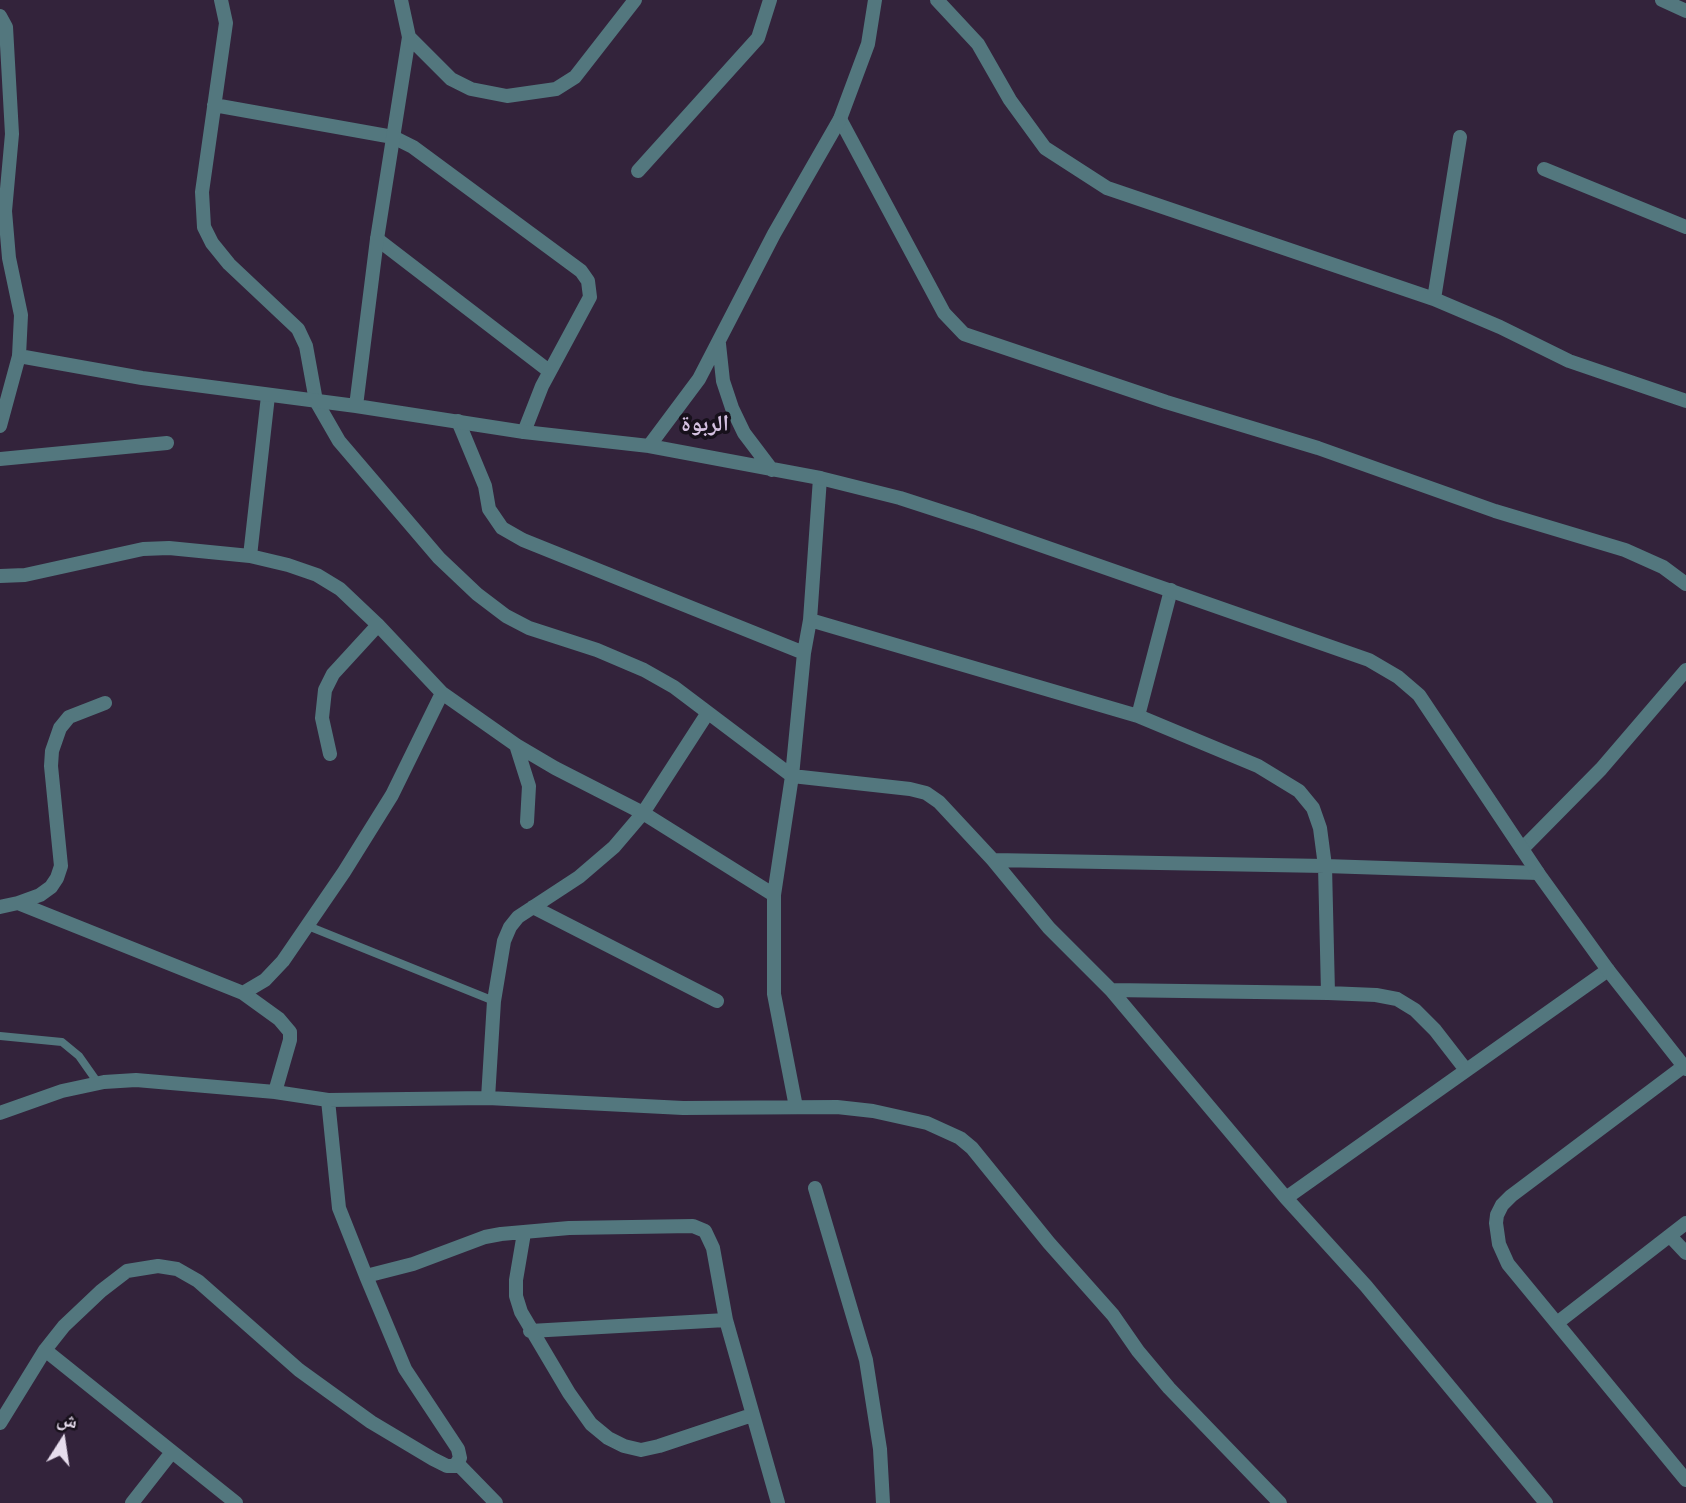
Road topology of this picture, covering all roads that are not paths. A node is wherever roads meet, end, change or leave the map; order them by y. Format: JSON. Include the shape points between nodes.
{"nodes":[{"id":1,"x":221,"y":0,"type":"edge"},
{"id":2,"x":401,"y":0,"type":"edge"},
{"id":3,"x":635,"y":0,"type":"edge"},
{"id":4,"x":770,"y":0,"type":"edge"},
{"id":5,"x":875,"y":0,"type":"edge"},
{"id":6,"x":937,"y":0,"type":"edge"},
{"id":7,"x":1662,"y":0,"type":"edge"},
{"id":8,"x":1686,"y":11,"type":"edge"},
{"id":9,"x":0,"y":16,"type":"edge"},
{"id":10,"x":409,"y":37,"type":"junction"},
{"id":11,"x":214,"y":105,"type":"junction"},
{"id":12,"x":840,"y":120,"type":"junction"},
{"id":13,"x":393,"y":137,"type":"junction"},
{"id":14,"x":1460,"y":137,"type":"dead end"},
{"id":15,"x":1544,"y":169,"type":"dead end"},
{"id":16,"x":639,"y":172,"type":"dead end"},
{"id":17,"x":1686,"y":227,"type":"edge"},
{"id":18,"x":377,"y":239,"type":"junction"},
{"id":19,"x":5,"y":263,"type":"edge"},
{"id":20,"x":1434,"y":299,"type":"junction"},
{"id":21,"x":719,"y":344,"type":"junction"},
{"id":22,"x":19,"y":356,"type":"junction"},
{"id":23,"x":549,"y":371,"type":"junction"},
{"id":24,"x":268,"y":396,"type":"junction"},
{"id":25,"x":316,"y":401,"type":"junction"},
{"id":26,"x":1686,"y":401,"type":"edge"},
{"id":27,"x":356,"y":406,"type":"junction"},
{"id":28,"x":458,"y":421,"type":"junction"},
{"id":29,"x":0,"y":426,"type":"edge"},
{"id":30,"x":524,"y":432,"type":"junction"},
{"id":31,"x":167,"y":443,"type":"dead end"},
{"id":32,"x":649,"y":446,"type":"junction"},
{"id":33,"x":0,"y":459,"type":"edge"},
{"id":34,"x":772,"y":470,"type":"junction"},
{"id":35,"x":820,"y":478,"type":"junction"},
{"id":36,"x":250,"y":556,"type":"junction"},
{"id":37,"x":0,"y":576,"type":"edge"},
{"id":38,"x":1686,"y":584,"type":"edge"},
{"id":39,"x":1171,"y":590,"type":"junction"},
{"id":40,"x":810,"y":620,"type":"junction"},
{"id":41,"x":378,"y":625,"type":"junction"},
{"id":42,"x":804,"y":653,"type":"junction"},
{"id":43,"x":1686,"y":670,"type":"edge"},
{"id":44,"x":442,"y":693,"type":"junction"},
{"id":45,"x":105,"y":703,"type":"dead end"},
{"id":46,"x":707,"y":714,"type":"junction"},
{"id":47,"x":1138,"y":716,"type":"junction"},
{"id":48,"x":516,"y":745,"type":"junction"},
{"id":49,"x":330,"y":754,"type":"dead end"},
{"id":50,"x":792,"y":776,"type":"junction"},
{"id":51,"x":643,"y":813,"type":"junction"},
{"id":52,"x":527,"y":822,"type":"dead end"},
{"id":53,"x":1522,"y":849,"type":"junction"},
{"id":54,"x":993,"y":860,"type":"junction"},
{"id":55,"x":1325,"y":866,"type":"junction"},
{"id":56,"x":1538,"y":873,"type":"junction"},
{"id":57,"x":774,"y":895,"type":"junction"},
{"id":58,"x":18,"y":903,"type":"junction"},
{"id":59,"x":0,"y":907,"type":"edge"},
{"id":60,"x":533,"y":907,"type":"junction"},
{"id":61,"x":308,"y":926,"type":"junction"},
{"id":62,"x":1608,"y":970,"type":"junction"},
{"id":63,"x":1111,"y":990,"type":"junction"},
{"id":64,"x":243,"y":993,"type":"junction"},
{"id":65,"x":1328,"y":993,"type":"junction"},
{"id":66,"x":494,"y":1001,"type":"junction"},
{"id":67,"x":717,"y":1001,"type":"dead end"},
{"id":68,"x":0,"y":1037,"type":"edge"},
{"id":69,"x":1685,"y":1068,"type":"edge"},
{"id":70,"x":1466,"y":1070,"type":"junction"},
{"id":71,"x":98,"y":1083,"type":"junction"},
{"id":72,"x":275,"y":1092,"type":"junction"},
{"id":73,"x":488,"y":1098,"type":"junction"},
{"id":74,"x":328,"y":1100,"type":"junction"},
{"id":75,"x":796,"y":1107,"type":"junction"},
{"id":76,"x":0,"y":1113,"type":"edge"},
{"id":77,"x":815,"y":1188,"type":"dead end"},
{"id":78,"x":1286,"y":1198,"type":"junction"},
{"id":79,"x":1686,"y":1223,"type":"edge"},
{"id":80,"x":524,"y":1233,"type":"junction"},
{"id":81,"x":1670,"y":1236,"type":"junction"},
{"id":82,"x":1686,"y":1253,"type":"edge"},
{"id":83,"x":366,"y":1276,"type":"junction"},
{"id":84,"x":726,"y":1320,"type":"junction"},
{"id":85,"x":1557,"y":1323,"type":"junction"},
{"id":86,"x":530,"y":1331,"type":"junction"},
{"id":87,"x":45,"y":1350,"type":"junction"},
{"id":88,"x":752,"y":1415,"type":"junction"},
{"id":89,"x":0,"y":1423,"type":"edge"},
{"id":90,"x":172,"y":1452,"type":"junction"},
{"id":91,"x":458,"y":1464,"type":"junction"},
{"id":92,"x":1686,"y":1479,"type":"edge"},
{"id":93,"x":1267,"y":1496,"type":"edge"},
{"id":94,"x":132,"y":1503,"type":"edge"},
{"id":95,"x":236,"y":1503,"type":"edge"},
{"id":96,"x":496,"y":1503,"type":"edge"},
{"id":97,"x":778,"y":1503,"type":"edge"},
{"id":98,"x":883,"y":1503,"type":"edge"},
{"id":99,"x":1280,"y":1503,"type":"edge"},
{"id":100,"x":1546,"y":1503,"type":"edge"}],
"edges":[{"from":1,"to":11,"type":"street","via":[[226,23]]},
{"from":2,"to":10,"type":"street"},
{"from":3,"to":10,"type":"street","via":[[575,77],[556,89],[507,96],[471,89],[451,79]]},
{"from":4,"to":16,"type":"street","via":[[758,38]]},
{"from":5,"to":12,"type":"street","via":[[868,44]]},
{"from":6,"to":20,"type":"street","via":[[978,44],[1045,148],[1107,188]]},
{"from":7,"to":8,"type":"street"},
{"from":9,"to":19,"type":"street","via":[[5,27],[12,134]]},
{"from":10,"to":13,"type":"street"},
{"from":11,"to":13,"type":"street"},
{"from":11,"to":25,"type":"street","via":[[201,192],[204,227],[229,264],[298,329],[306,346]]},
{"from":12,"to":21,"type":"street"},
{"from":12,"to":38,"type":"street","via":[[944,313],[964,334],[1625,550],[1663,567]]},
{"from":13,"to":18,"type":"street"},
{"from":13,"to":23,"type":"street","via":[[414,147],[581,271],[590,297]]},
{"from":14,"to":20,"type":"street"},
{"from":15,"to":17,"type":"street"},
{"from":18,"to":23,"type":"street"},
{"from":18,"to":27,"type":"street"},
{"from":19,"to":22,"type":"street","via":[[21,315]]},
{"from":20,"to":26,"type":"street","via":[[1569,361]]},
{"from":21,"to":32,"type":"street"},
{"from":21,"to":34,"type":"street","via":[[723,382],[732,408]]},
{"from":22,"to":24,"type":"street"},
{"from":22,"to":29,"type":"street"},
{"from":23,"to":30,"type":"street"},
{"from":24,"to":25,"type":"street"},
{"from":24,"to":36,"type":"street"},
{"from":25,"to":27,"type":"street"},
{"from":25,"to":46,"type":"street","via":[[362,470],[477,594],[529,628],[645,670]]},
{"from":27,"to":28,"type":"street"},
{"from":28,"to":30,"type":"street"},
{"from":28,"to":42,"type":"street","via":[[485,486],[489,509],[502,528]]},
{"from":30,"to":32,"type":"street"},
{"from":31,"to":33,"type":"street"},
{"from":32,"to":34,"type":"street"},
{"from":34,"to":35,"type":"street"},
{"from":35,"to":39,"type":"street","via":[[900,498]]},
{"from":35,"to":40,"type":"street"},
{"from":36,"to":37,"type":"street","via":[[143,549],[25,575]]},
{"from":36,"to":41,"type":"street","via":[[317,575],[340,589]]},
{"from":39,"to":47,"type":"street"},
{"from":39,"to":53,"type":"street","via":[[1330,644],[1398,677],[1419,695]]},
{"from":40,"to":42,"type":"street"},
{"from":40,"to":47,"type":"street"},
{"from":41,"to":44,"type":"street"},
{"from":41,"to":49,"type":"street","via":[[333,674],[325,690],[322,718]]},
{"from":42,"to":50,"type":"street"},
{"from":43,"to":53,"type":"street","via":[[1601,769]]},
{"from":44,"to":48,"type":"street"},
{"from":44,"to":61,"type":"street","via":[[391,795]]},
{"from":45,"to":58,"type":"street","via":[[69,717],[60,728],[51,766],[61,866],[51,887]]},
{"from":46,"to":50,"type":"street"},
{"from":46,"to":51,"type":"street"},
{"from":47,"to":55,"type":"street","via":[[1258,766],[1299,791],[1313,808],[1320,828]]},
{"from":48,"to":51,"type":"street"},
{"from":48,"to":52,"type":"street","via":[[529,786]]},
{"from":50,"to":54,"type":"street","via":[[926,793]]},
{"from":50,"to":57,"type":"street"},
{"from":51,"to":57,"type":"street"},
{"from":51,"to":60,"type":"street","via":[[593,864]]},
{"from":53,"to":56,"type":"street"},
{"from":54,"to":55,"type":"street"},
{"from":54,"to":63,"type":"street","via":[[1049,928]]},
{"from":55,"to":56,"type":"street"},
{"from":55,"to":65,"type":"street"},
{"from":56,"to":62,"type":"street"},
{"from":57,"to":75,"type":"street","via":[[774,994]]},
{"from":58,"to":59,"type":"street"},
{"from":58,"to":64,"type":"street"},
{"from":60,"to":66,"type":"street","via":[[518,917],[504,941]]},
{"from":60,"to":67,"type":"street"},
{"from":61,"to":64,"type":"street","via":[[274,972]]},
{"from":61,"to":66,"type":"lane"},
{"from":62,"to":69,"type":"street"},
{"from":62,"to":70,"type":"street"},
{"from":63,"to":65,"type":"street"},
{"from":63,"to":78,"type":"street"},
{"from":64,"to":72,"type":"street","via":[[290,1032]]},
{"from":65,"to":70,"type":"street","via":[[1397,999],[1435,1030]]},
{"from":66,"to":73,"type":"street"},
{"from":68,"to":71,"type":"lane","via":[[68,1045]]},
{"from":69,"to":85,"type":"street","via":[[1502,1205],[1496,1223],[1503,1254]]},
{"from":70,"to":78,"type":"street"},
{"from":71,"to":72,"type":"street","via":[[136,1080]]},
{"from":71,"to":76,"type":"street"},
{"from":72,"to":74,"type":"street"},
{"from":73,"to":74,"type":"street"},
{"from":73,"to":75,"type":"street","via":[[683,1108]]},
{"from":74,"to":83,"type":"street","via":[[339,1208]]},
{"from":75,"to":93,"type":"street","via":[[873,1111],[927,1123],[972,1147],[1161,1379]]},
{"from":77,"to":98,"type":"street","via":[[868,1371]]},
{"from":78,"to":100,"type":"street","via":[[1366,1286]]},
{"from":79,"to":81,"type":"street"},
{"from":80,"to":83,"type":"street","via":[[485,1237]]},
{"from":80,"to":84,"type":"street","via":[[569,1228],[700,1228],[713,1248]]},
{"from":80,"to":86,"type":"street","via":[[516,1296]]},
{"from":81,"to":82,"type":"street"},
{"from":81,"to":85,"type":"street"},
{"from":83,"to":91,"type":"street","via":[[405,1369],[458,1449]]},
{"from":84,"to":86,"type":"street"},
{"from":84,"to":88,"type":"street"},
{"from":85,"to":92,"type":"street"},
{"from":86,"to":88,"type":"street","via":[[591,1424],[624,1446],[641,1450],[659,1446]]},
{"from":87,"to":89,"type":"street"},
{"from":87,"to":90,"type":"street"},
{"from":87,"to":91,"type":"street","via":[[82,1308],[127,1271],[158,1266],[177,1269],[198,1281],[299,1370],[371,1422],[433,1459]]},
{"from":88,"to":97,"type":"street"},
{"from":90,"to":94,"type":"street"},
{"from":90,"to":95,"type":"street"},
{"from":91,"to":96,"type":"street"},
{"from":93,"to":99,"type":"street"}]}
